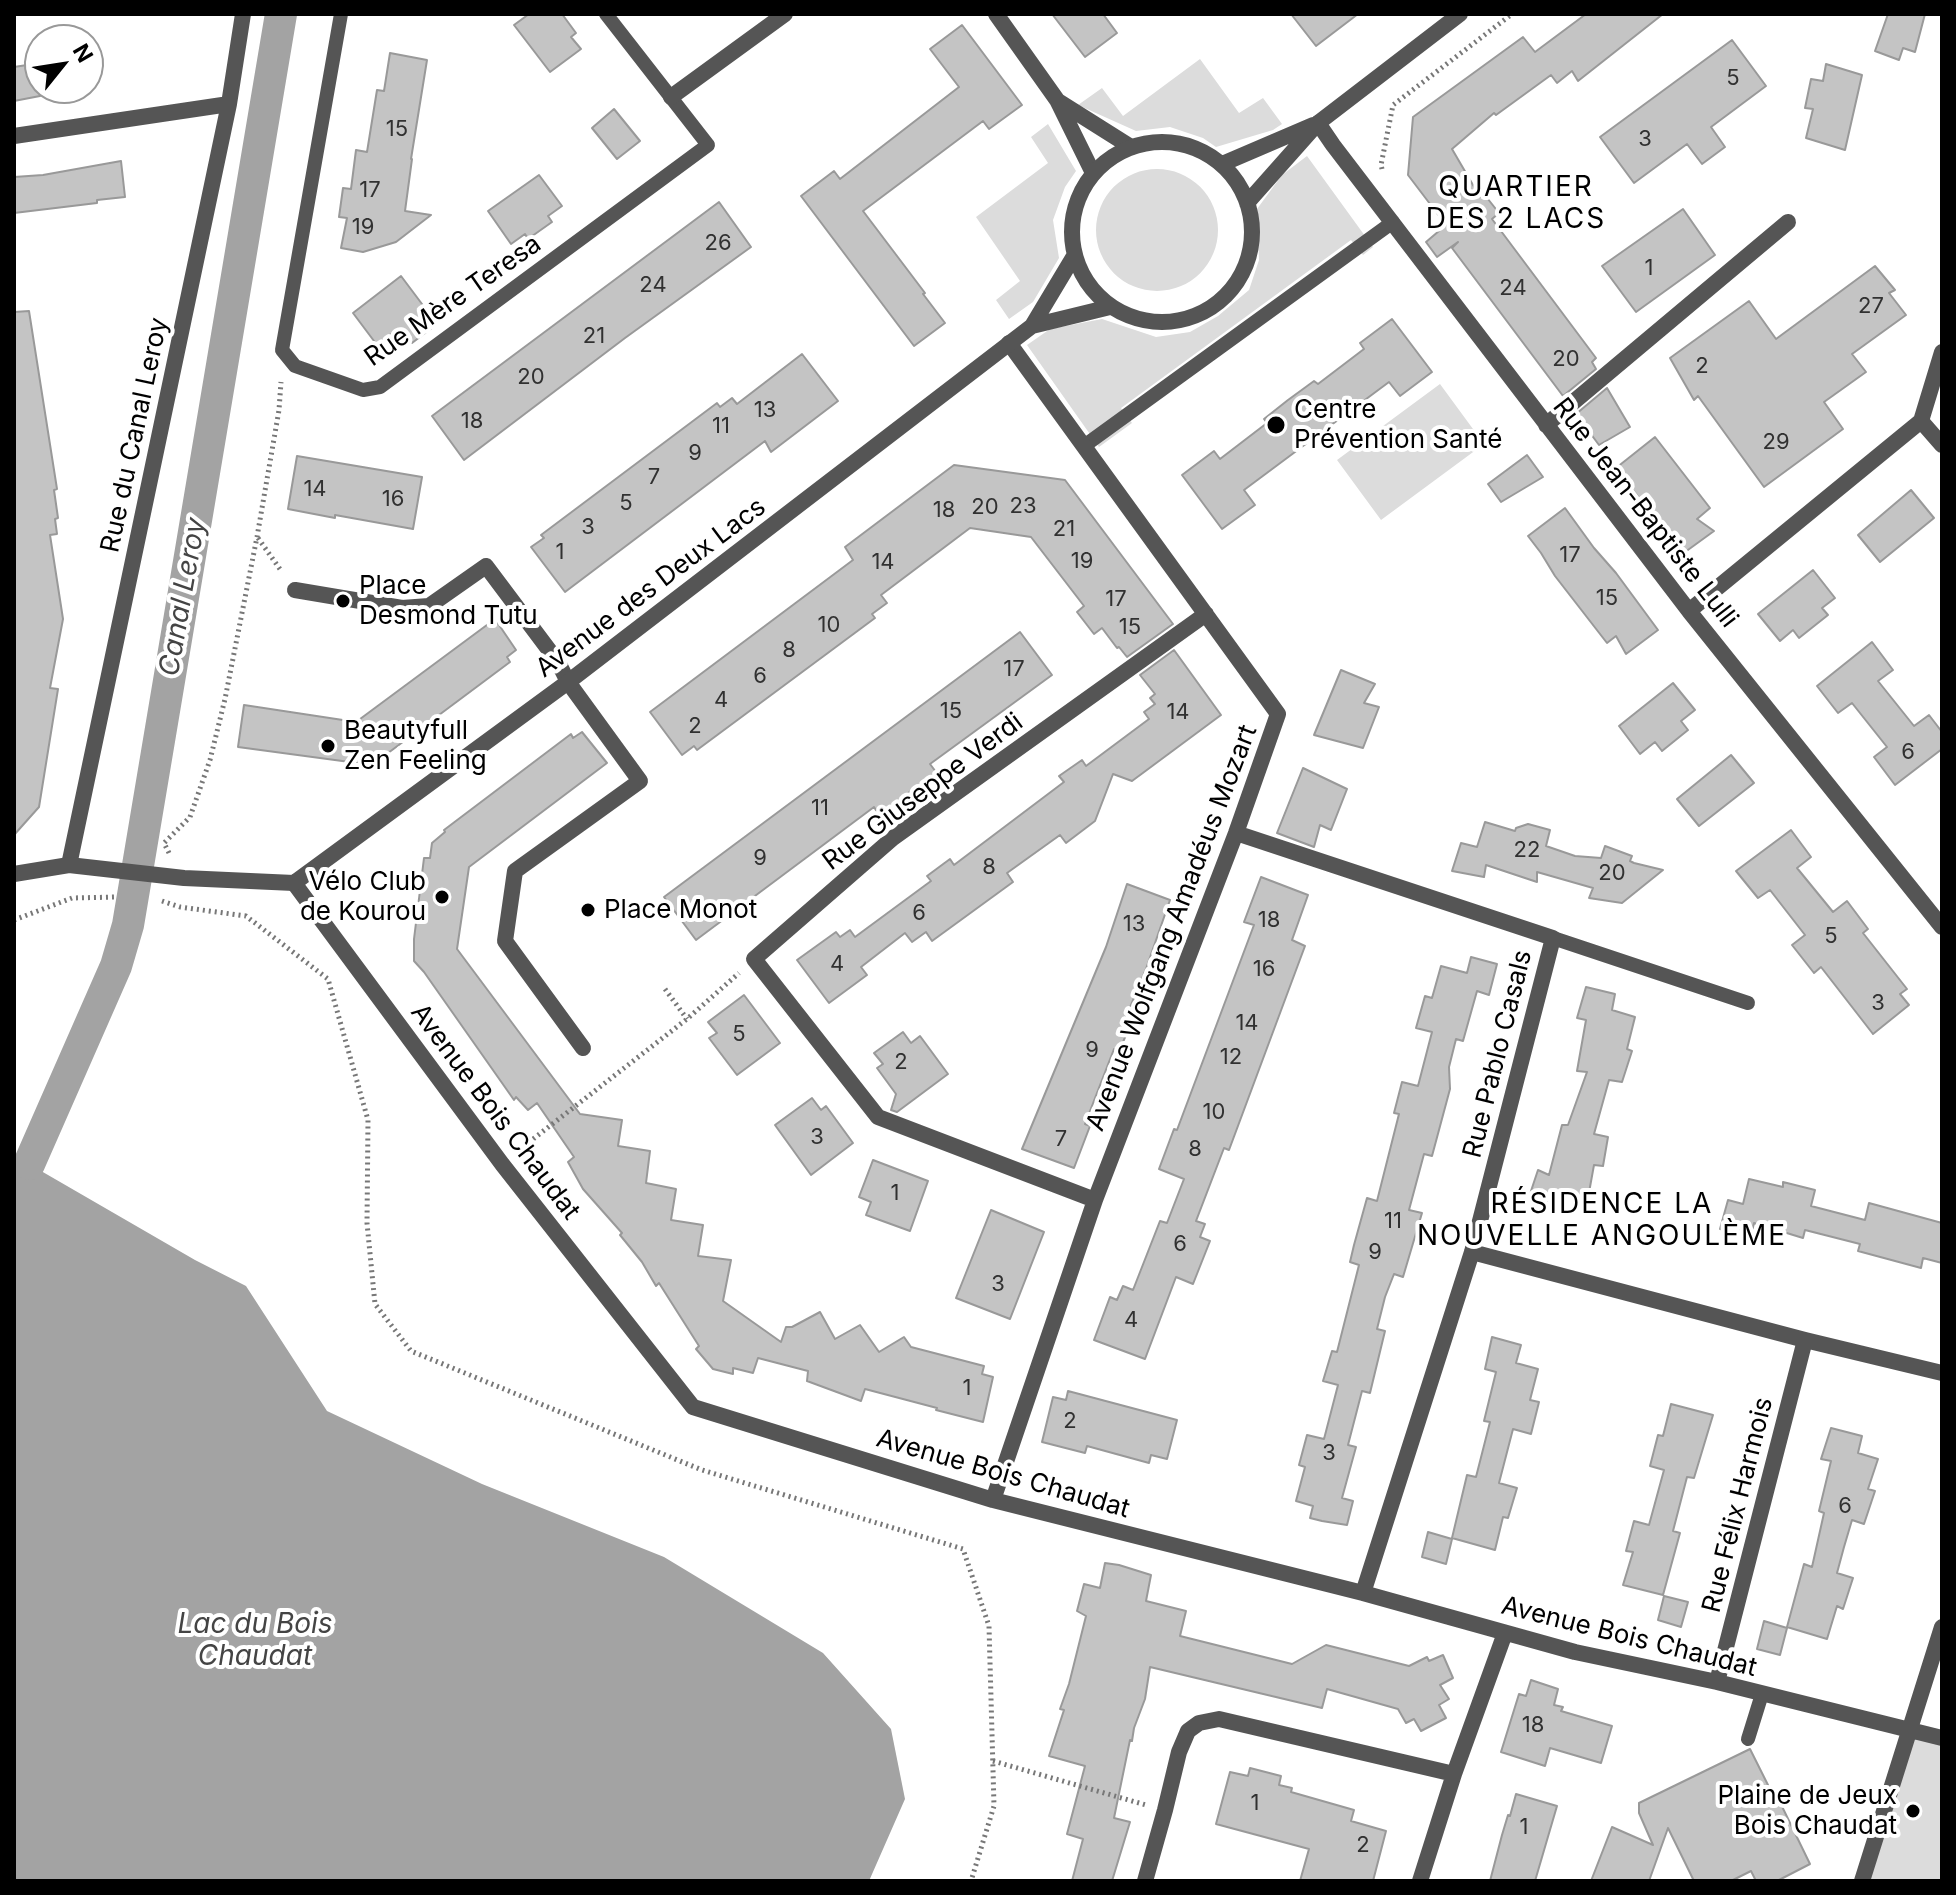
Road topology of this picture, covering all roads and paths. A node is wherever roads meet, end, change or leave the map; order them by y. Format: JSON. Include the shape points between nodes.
{"nodes":[{"id":1,"x":243,"y":14,"type":"edge"},
{"id":2,"x":341,"y":14,"type":"edge"},
{"id":3,"x":606,"y":14,"type":"edge"},
{"id":4,"x":785,"y":14,"type":"edge"},
{"id":5,"x":996,"y":14,"type":"edge"},
{"id":6,"x":1460,"y":14,"type":"edge"},
{"id":7,"x":1512,"y":14,"type":"edge"},
{"id":8,"x":671,"y":97,"type":"junction"},
{"id":9,"x":1057,"y":100,"type":"junction"},
{"id":10,"x":229,"y":104,"type":"junction"},
{"id":11,"x":1318,"y":123,"type":"junction"},
{"id":12,"x":14,"y":136,"type":"edge"},
{"id":13,"x":1131,"y":147,"type":"junction"},
{"id":14,"x":1222,"y":164,"type":"junction"},
{"id":15,"x":1093,"y":173,"type":"junction"},
{"id":16,"x":1384,"y":179,"type":"dead end"},
{"id":17,"x":1247,"y":203,"type":"junction"},
{"id":18,"x":1393,"y":222,"type":"junction"},
{"id":19,"x":1788,"y":222,"type":"dead end"},
{"id":20,"x":1074,"y":256,"type":"junction"},
{"id":21,"x":1110,"y":307,"type":"junction"},
{"id":22,"x":1032,"y":326,"type":"junction"},
{"id":23,"x":1009,"y":343,"type":"junction"},
{"id":24,"x":282,"y":350,"type":"junction"},
{"id":25,"x":1942,"y":352,"type":"edge"},
{"id":26,"x":1921,"y":421,"type":"junction"},
{"id":27,"x":1546,"y":425,"type":"junction"},
{"id":28,"x":1942,"y":445,"type":"edge"},
{"id":29,"x":1084,"y":446,"type":"junction"},
{"id":30,"x":257,"y":537,"type":"junction"},
{"id":31,"x":295,"y":590,"type":"joint"},
{"id":32,"x":1689,"y":611,"type":"junction"},
{"id":33,"x":1206,"y":614,"type":"junction"},
{"id":34,"x":568,"y":682,"type":"junction"},
{"id":35,"x":1236,"y":833,"type":"junction"},
{"id":36,"x":69,"y":865,"type":"junction"},
{"id":37,"x":14,"y":874,"type":"edge"},
{"id":38,"x":184,"y":878,"type":"junction"},
{"id":39,"x":294,"y":883,"type":"junction"},
{"id":40,"x":130,"y":896,"type":"dead end"},
{"id":41,"x":156,"y":899,"type":"dead end"},
{"id":42,"x":14,"y":920,"type":"edge"},
{"id":43,"x":1942,"y":927,"type":"edge"},
{"id":44,"x":1553,"y":938,"type":"junction"},
{"id":45,"x":754,"y":959,"type":"junction"},
{"id":46,"x":665,"y":989,"type":"dead end"},
{"id":47,"x":1748,"y":1003,"type":"dead end"},
{"id":48,"x":687,"y":1019,"type":"junction"},
{"id":49,"x":583,"y":1048,"type":"dead end"},
{"id":50,"x":502,"y":1164,"type":"junction"},
{"id":51,"x":1095,"y":1200,"type":"junction"},
{"id":52,"x":1472,"y":1252,"type":"junction"},
{"id":53,"x":1805,"y":1340,"type":"junction"},
{"id":54,"x":1942,"y":1373,"type":"edge"},
{"id":55,"x":993,"y":1500,"type":"junction"},
{"id":56,"x":1363,"y":1593,"type":"junction"},
{"id":57,"x":1942,"y":1627,"type":"edge"},
{"id":58,"x":1505,"y":1633,"type":"junction"},
{"id":59,"x":1717,"y":1682,"type":"junction"},
{"id":60,"x":1762,"y":1694,"type":"junction"},
{"id":61,"x":1909,"y":1728,"type":"junction"},
{"id":62,"x":1942,"y":1738,"type":"edge"},
{"id":63,"x":1748,"y":1739,"type":"dead end"},
{"id":64,"x":993,"y":1761,"type":"junction"},
{"id":65,"x":1454,"y":1774,"type":"junction"},
{"id":66,"x":1165,"y":1810,"type":"junction"},
{"id":67,"x":971,"y":1881,"type":"edge"},
{"id":68,"x":1145,"y":1881,"type":"edge"},
{"id":69,"x":1420,"y":1881,"type":"edge"},
{"id":70,"x":1862,"y":1881,"type":"edge"}],
"edges":[{"from":1,"to":10,"type":"street","name":"Rue du Canal Leroy"},
{"from":2,"to":24,"type":"lane"},
{"from":3,"to":8,"type":"lane","name":"Rue Mère Teresa"},
{"from":4,"to":8,"type":"street"},
{"from":5,"to":9,"type":"street"},
{"from":6,"to":11,"type":"street"},
{"from":7,"to":16,"type":"path","via":[[1393,105],[1381,165]]},
{"from":8,"to":24,"type":"lane","name":"Rue Mère Teresa","via":[[708,145],[380,387],[363,390],[295,366]]},
{"from":9,"to":13,"type":"street"},
{"from":9,"to":15,"type":"street"},
{"from":10,"to":12,"type":"street"},
{"from":10,"to":36,"type":"street","name":"Rue du Canal Leroy"},
{"from":11,"to":14,"type":"street"},
{"from":11,"to":17,"type":"street"},
{"from":11,"to":18,"type":"street","name":"Rue Jean-Baptiste Lulli"},
{"from":13,"to":14,"type":"street","via":[[1179,143]]},
{"from":13,"to":15,"type":"street"},
{"from":14,"to":17,"type":"street"},
{"from":15,"to":20,"type":"street","via":[[1077,198],[1071,227]]},
{"from":17,"to":21,"type":"street","via":[[1249,259],[1237,285],[1216,305],[1164,324]]},
{"from":18,"to":27,"type":"street","name":"Rue Jean-Baptiste Lulli"},
{"from":18,"to":29,"type":"lane"},
{"from":19,"to":27,"type":"street"},
{"from":20,"to":21,"type":"street","via":[[1088,285]]},
{"from":20,"to":22,"type":"street","name":"Avenue des Deux Lacs"},
{"from":21,"to":22,"type":"street","name":"Avenue des Deux Lacs"},
{"from":22,"to":23,"type":"street","name":"Avenue des Deux Lacs"},
{"from":23,"to":29,"type":"street","name":"Avenue Wolfgang Amadéus Mozart"},
{"from":23,"to":34,"type":"street","name":"Avenue des Deux Lacs"},
{"from":24,"to":30,"type":"path","via":[[279,410]]},
{"from":25,"to":26,"type":"street"},
{"from":26,"to":28,"type":"street"},
{"from":26,"to":32,"type":"street"},
{"from":27,"to":32,"type":"street","name":"Rue Jean-Baptiste Lulli"},
{"from":29,"to":33,"type":"street","name":"Avenue Wolfgang Amadéus Mozart"},
{"from":30,"to":31,"type":"path"},
{"from":30,"to":38,"type":"path","via":[[210,760],[190,817],[164,843]]},
{"from":31,"to":34,"type":"street","via":[[402,608],[429,606],[486,566]]},
{"from":32,"to":43,"type":"street","name":"Rue Jean-Baptiste Lulli"},
{"from":33,"to":35,"type":"street","name":"Avenue Wolfgang Amadéus Mozart","via":[[1278,714]]},
{"from":33,"to":45,"type":"street","name":"Rue Giuseppe Verdi","via":[[893,838]]},
{"from":34,"to":39,"type":"street","name":"Avenue des Deux Lacs"},
{"from":34,"to":49,"type":"street","via":[[640,781],[515,871],[505,941]]},
{"from":35,"to":44,"type":"street","name":"Rue Pablo Casals"},
{"from":35,"to":51,"type":"street","name":"Avenue Wolfgang Amadéus Mozart"},
{"from":36,"to":37,"type":"street"},
{"from":36,"to":38,"type":"street"},
{"from":38,"to":39,"type":"street"},
{"from":39,"to":50,"type":"street","name":"Avenue Bois Chaudat"},
{"from":40,"to":42,"type":"path","via":[[72,898]]},
{"from":41,"to":64,"type":"path","via":[[246,916],[328,979],[368,1120],[367,1223],[375,1304],[411,1351],[702,1470],[963,1549],[989,1626]]},
{"from":44,"to":47,"type":"lane"},
{"from":44,"to":52,"type":"street","name":"Rue Pablo Casals"},
{"from":45,"to":48,"type":"path"},
{"from":45,"to":51,"type":"street","via":[[878,1117]]},
{"from":46,"to":48,"type":"path"},
{"from":48,"to":50,"type":"path"},
{"from":50,"to":55,"type":"street","name":"Avenue Bois Chaudat","via":[[693,1407]]},
{"from":51,"to":55,"type":"street","name":"Avenue Wolfgang Amadéus Mozart"},
{"from":52,"to":53,"type":"street"},
{"from":52,"to":56,"type":"street","name":"Rue Pablo Casals"},
{"from":53,"to":54,"type":"street"},
{"from":53,"to":59,"type":"street","name":"Rue Félix Harmois"},
{"from":55,"to":56,"type":"street","name":"Avenue Bois Chaudat"},
{"from":56,"to":58,"type":"street","name":"Avenue Bois Chaudat"},
{"from":57,"to":61,"type":"street"},
{"from":58,"to":59,"type":"street","name":"Avenue Bois Chaudat"},
{"from":58,"to":65,"type":"street"},
{"from":59,"to":60,"type":"street","name":"Avenue Bois Chaudat"},
{"from":60,"to":61,"type":"street","name":"Avenue Bois Chaudat"},
{"from":60,"to":63,"type":"lane"},
{"from":61,"to":62,"type":"street","name":"Avenue Bois Chaudat"},
{"from":61,"to":70,"type":"street"},
{"from":64,"to":66,"type":"path"},
{"from":64,"to":67,"type":"path","via":[[994,1806]]},
{"from":65,"to":66,"type":"street","via":[[1219,1719],[1188,1731]]},
{"from":65,"to":69,"type":"street"},
{"from":66,"to":68,"type":"street"}]}
